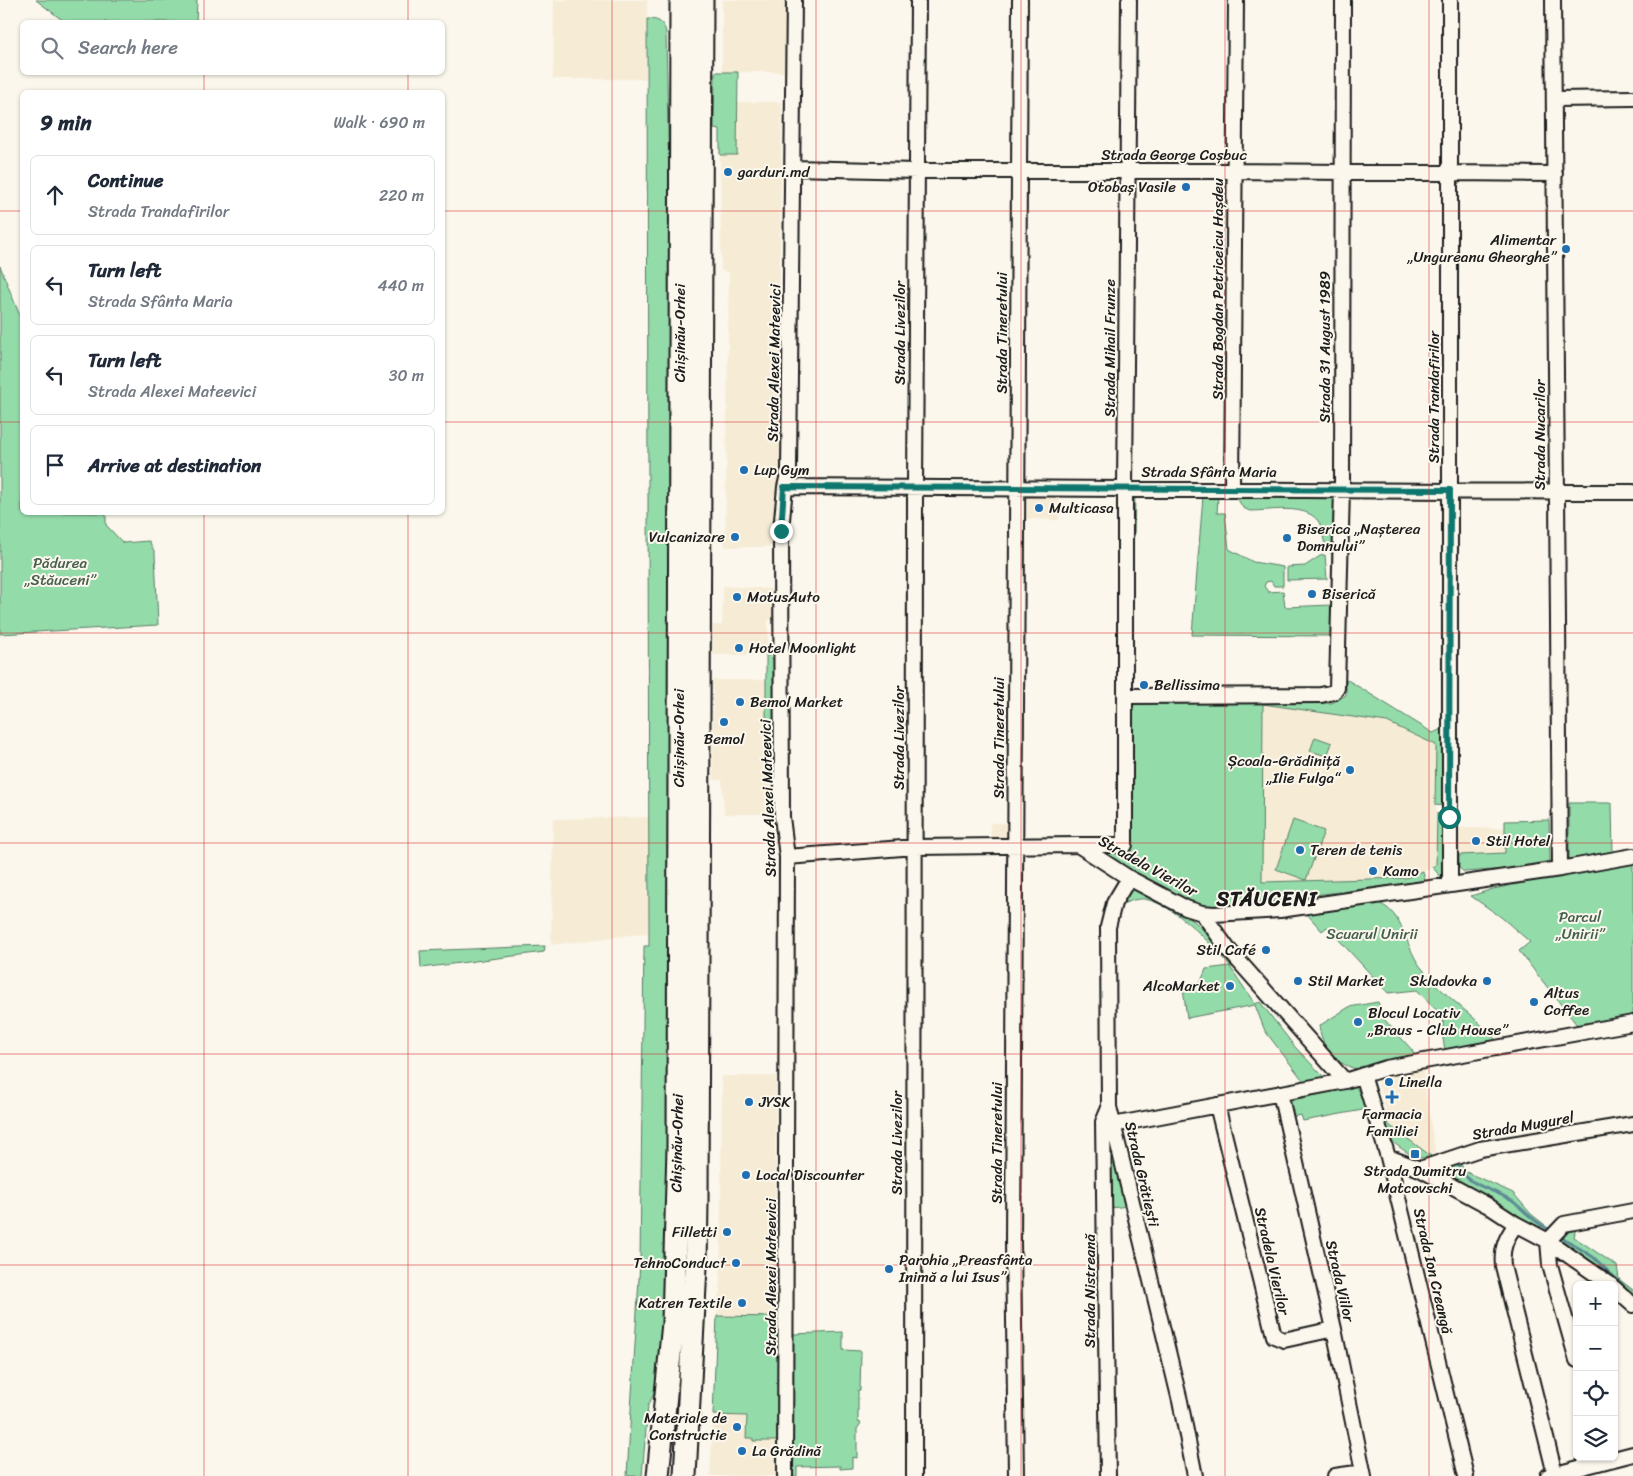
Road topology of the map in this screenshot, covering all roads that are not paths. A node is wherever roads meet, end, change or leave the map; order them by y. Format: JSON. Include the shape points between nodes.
{"nodes":[{"id":1,"x":681,"y":0,"type":"edge"},
{"id":2,"x":702,"y":0,"type":"edge"},
{"id":3,"x":794,"y":0,"type":"edge"},
{"id":4,"x":918,"y":0,"type":"edge"},
{"id":5,"x":1020,"y":0,"type":"edge"},
{"id":6,"x":1129,"y":0,"type":"edge"},
{"id":7,"x":1236,"y":0,"type":"edge"},
{"id":8,"x":1344,"y":0,"type":"edge"},
{"id":9,"x":1450,"y":0,"type":"edge"},
{"id":10,"x":1553,"y":0,"type":"edge"},
{"id":11,"x":1633,"y":98,"type":"edge"},
{"id":12,"x":1555,"y":99,"type":"junction"},
{"id":13,"x":793,"y":168,"type":"junction"},
{"id":14,"x":917,"y":171,"type":"junction"},
{"id":15,"x":1235,"y":171,"type":"junction"},
{"id":16,"x":1020,"y":172,"type":"junction"},
{"id":17,"x":1127,"y":172,"type":"junction"},
{"id":18,"x":1342,"y":172,"type":"junction"},
{"id":19,"x":1448,"y":174,"type":"junction"},
{"id":20,"x":1555,"y":174,"type":"junction"},
{"id":21,"x":784,"y":487,"type":"junction"},
{"id":22,"x":915,"y":487,"type":"junction"},
{"id":23,"x":1018,"y":487,"type":"junction"},
{"id":24,"x":1125,"y":488,"type":"junction"},
{"id":25,"x":1232,"y":489,"type":"junction"},
{"id":26,"x":1342,"y":489,"type":"junction"},
{"id":27,"x":1450,"y":490,"type":"junction"},
{"id":28,"x":1557,"y":492,"type":"junction"},
{"id":29,"x":1633,"y":492,"type":"edge"},
{"id":30,"x":1126,"y":696,"type":"junction"},
{"id":31,"x":1078,"y":845,"type":"junction"},
{"id":32,"x":1015,"y":846,"type":"junction"},
{"id":33,"x":915,"y":848,"type":"junction"},
{"id":34,"x":1633,"y":856,"type":"edge"},
{"id":35,"x":787,"y":857,"type":"junction"},
{"id":36,"x":1560,"y":869,"type":"junction"},
{"id":37,"x":1129,"y":878,"type":"junction"},
{"id":38,"x":1450,"y":885,"type":"junction"},
{"id":39,"x":1202,"y":913,"type":"junction"},
{"id":40,"x":1633,"y":1023,"type":"edge"},
{"id":41,"x":1363,"y":1076,"type":"junction"},
{"id":42,"x":1346,"y":1081,"type":"junction"},
{"id":43,"x":1280,"y":1094,"type":"junction"},
{"id":44,"x":1217,"y":1105,"type":"junction"},
{"id":45,"x":1109,"y":1107,"type":"junction"},
{"id":46,"x":1633,"y":1124,"type":"edge"},
{"id":47,"x":1113,"y":1125,"type":"junction"},
{"id":48,"x":1388,"y":1156,"type":"junction"},
{"id":49,"x":1420,"y":1169,"type":"junction"},
{"id":50,"x":1633,"y":1211,"type":"edge"},
{"id":51,"x":1516,"y":1224,"type":"junction"},
{"id":52,"x":1548,"y":1240,"type":"junction"},
{"id":53,"x":1604,"y":1281,"type":"edge"},
{"id":54,"x":1618,"y":1291,"type":"edge"},
{"id":55,"x":1631,"y":1301,"type":"edge"},
{"id":56,"x":1334,"y":1329,"type":"junction"},
{"id":57,"x":1573,"y":1346,"type":"edge"},
{"id":58,"x":1633,"y":1454,"type":"edge"},
{"id":59,"x":1618,"y":1457,"type":"edge"},
{"id":60,"x":1601,"y":1461,"type":"edge"},
{"id":61,"x":1604,"y":1461,"type":"edge"},
{"id":62,"x":1363,"y":1474,"type":"edge"},
{"id":63,"x":1552,"y":1475,"type":"edge"},
{"id":64,"x":658,"y":1476,"type":"edge"},
{"id":65,"x":685,"y":1476,"type":"edge"},
{"id":66,"x":785,"y":1476,"type":"edge"},
{"id":67,"x":914,"y":1476,"type":"edge"},
{"id":68,"x":1016,"y":1476,"type":"edge"},
{"id":69,"x":1108,"y":1476,"type":"edge"},
{"id":70,"x":1195,"y":1476,"type":"edge"},
{"id":71,"x":1335,"y":1476,"type":"edge"},
{"id":72,"x":1466,"y":1476,"type":"edge"},
{"id":73,"x":1609,"y":1476,"type":"edge"}],
"edges":[{"from":1,"to":64,"type":"highway","name":"Chișinău-Orhei","via":[[678,1148],[673,1323]]},
{"from":2,"to":65,"type":"highway","name":"Chișinău-Orhei","via":[[697,1200]]},
{"from":3,"to":13,"type":"street","name":"Strada Alexei Mateevici"},
{"from":4,"to":14,"type":"street","name":"Strada Livezilor"},
{"from":5,"to":16,"type":"street","name":"Strada Tineretului"},
{"from":6,"to":17,"type":"street","name":"Strada Mihail Frunze"},
{"from":7,"to":15,"type":"street","name":"Strada Bogdan Petriceicu Hașdeu"},
{"from":8,"to":18,"type":"street","name":"Strada 31 August 1989"},
{"from":9,"to":19,"type":"street","name":"Strada Trandafirilor"},
{"from":10,"to":12,"type":"street","name":"Strada Nucarilor"},
{"from":11,"to":12,"type":"street"},
{"from":12,"to":20,"type":"street","name":"Strada Nucarilor"},
{"from":13,"to":14,"type":"street","name":"Strada George Coșbuc"},
{"from":13,"to":21,"type":"street","name":"Strada Alexei Mateevici","via":[[789,470]]},
{"from":14,"to":16,"type":"street","name":"Strada George Coșbuc"},
{"from":14,"to":22,"type":"street","name":"Strada Livezilor"},
{"from":15,"to":17,"type":"street","name":"Strada George Coșbuc"},
{"from":15,"to":18,"type":"street","name":"Strada George Coșbuc"},
{"from":15,"to":25,"type":"street","name":"Strada Bogdan Petriceicu Hașdeu"},
{"from":16,"to":17,"type":"street","name":"Strada George Coșbuc"},
{"from":16,"to":23,"type":"street","name":"Strada Tineretului"},
{"from":17,"to":24,"type":"street","name":"Strada Mihail Frunze"},
{"from":18,"to":19,"type":"street","name":"Strada George Coșbuc"},
{"from":18,"to":26,"type":"street","name":"Strada 31 August 1989"},
{"from":19,"to":20,"type":"street","name":"Strada George Coșbuc"},
{"from":19,"to":27,"type":"street","name":"Strada Trandafirilor","via":[[1451,181]]},
{"from":20,"to":28,"type":"street","name":"Strada Nucarilor"},
{"from":21,"to":22,"type":"street","name":"Strada Sfânta Maria"},
{"from":21,"to":35,"type":"street","name":"Strada Alexei Mateevici","via":[[781,531],[782,807]]},
{"from":22,"to":23,"type":"street","name":"Strada Sfânta Maria"},
{"from":22,"to":33,"type":"street","name":"Strada Livezilor"},
{"from":23,"to":24,"type":"street","name":"Strada Sfânta Maria"},
{"from":23,"to":32,"type":"street","name":"Strada Tineretului"},
{"from":24,"to":25,"type":"street","name":"Strada Sfânta Maria"},
{"from":24,"to":30,"type":"street","name":"Strada Mihail Frunze"},
{"from":25,"to":26,"type":"street","name":"Strada Sfânta Maria"},
{"from":26,"to":27,"type":"street","name":"Strada Sfânta Maria"},
{"from":26,"to":30,"type":"street","name":"Strada 31 August 1989","via":[[1338,681],[1334,692],[1322,695]]},
{"from":27,"to":28,"type":"street","name":"Strada Sfânta Maria"},
{"from":27,"to":38,"type":"street","name":"Strada Trandafirilor"},
{"from":28,"to":29,"type":"street","name":"Strada Sfânta Maria"},
{"from":28,"to":36,"type":"street","name":"Strada Nucarilor"},
{"from":30,"to":31,"type":"street","name":"Strada Mihail Frunze","via":[[1125,845]]},
{"from":31,"to":32,"type":"street","name":"Stradela Vierilor"},
{"from":31,"to":37,"type":"street","name":"Stradela Vierilor"},
{"from":32,"to":33,"type":"street","name":"Stradela Vierilor"},
{"from":32,"to":68,"type":"street","name":"Strada Tineretului","via":[[1013,1242]]},
{"from":33,"to":35,"type":"street","name":"Stradela Vierilor"},
{"from":33,"to":67,"type":"street","name":"Strada Livezilor"},
{"from":34,"to":36,"type":"street"},
{"from":35,"to":66,"type":"street","name":"Strada Alexei Mateevici"},
{"from":36,"to":38,"type":"street"},
{"from":37,"to":39,"type":"street","name":"Stradela Vierilor"},
{"from":37,"to":45,"type":"street","name":"Strada Grătiești","via":[[1114,903],[1108,927]]},
{"from":38,"to":39,"type":"street","via":[[1261,912]]},
{"from":39,"to":42,"type":"street","name":"Stradela Vierilor","via":[[1228,949]]},
{"from":40,"to":41,"type":"street","via":[[1386,1068]]},
{"from":41,"to":42,"type":"street"},
{"from":41,"to":48,"type":"street","name":"Strada Ion Creangă"},
{"from":42,"to":43,"type":"street"},
{"from":43,"to":44,"type":"street"},
{"from":43,"to":56,"type":"street","name":"Strada Viilor"},
{"from":44,"to":47,"type":"street"},
{"from":44,"to":56,"type":"street","name":"Stradela Vierilor","via":[[1274,1336],[1284,1340]]},
{"from":45,"to":47,"type":"street","name":"Strada Grătiești"},
{"from":45,"to":69,"type":"street","name":"Strada Nistreană","via":[[1103,1122]]},
{"from":46,"to":49,"type":"street","name":"Strada Mugurel","via":[[1480,1149]]},
{"from":47,"to":70,"type":"street","name":"Strada Grătiești"},
{"from":48,"to":49,"type":"street"},
{"from":48,"to":72,"type":"street","name":"Strada Ion Creangă"},
{"from":49,"to":51,"type":"street"},
{"from":50,"to":52,"type":"street","via":[[1564,1224]]},
{"from":51,"to":52,"type":"street"},
{"from":51,"to":63,"type":"street","via":[[1504,1244],[1503,1266]]},
{"from":52,"to":53,"type":"street"},
{"from":52,"to":57,"type":"street","via":[[1550,1265]]},
{"from":54,"to":55,"type":"street"},
{"from":56,"to":62,"type":"street","name":"Strada Viilor"},
{"from":58,"to":59,"type":"street"},
{"from":60,"to":63,"type":"street"},
{"from":61,"to":73,"type":"street"},
{"from":62,"to":71,"type":"street"}]}
